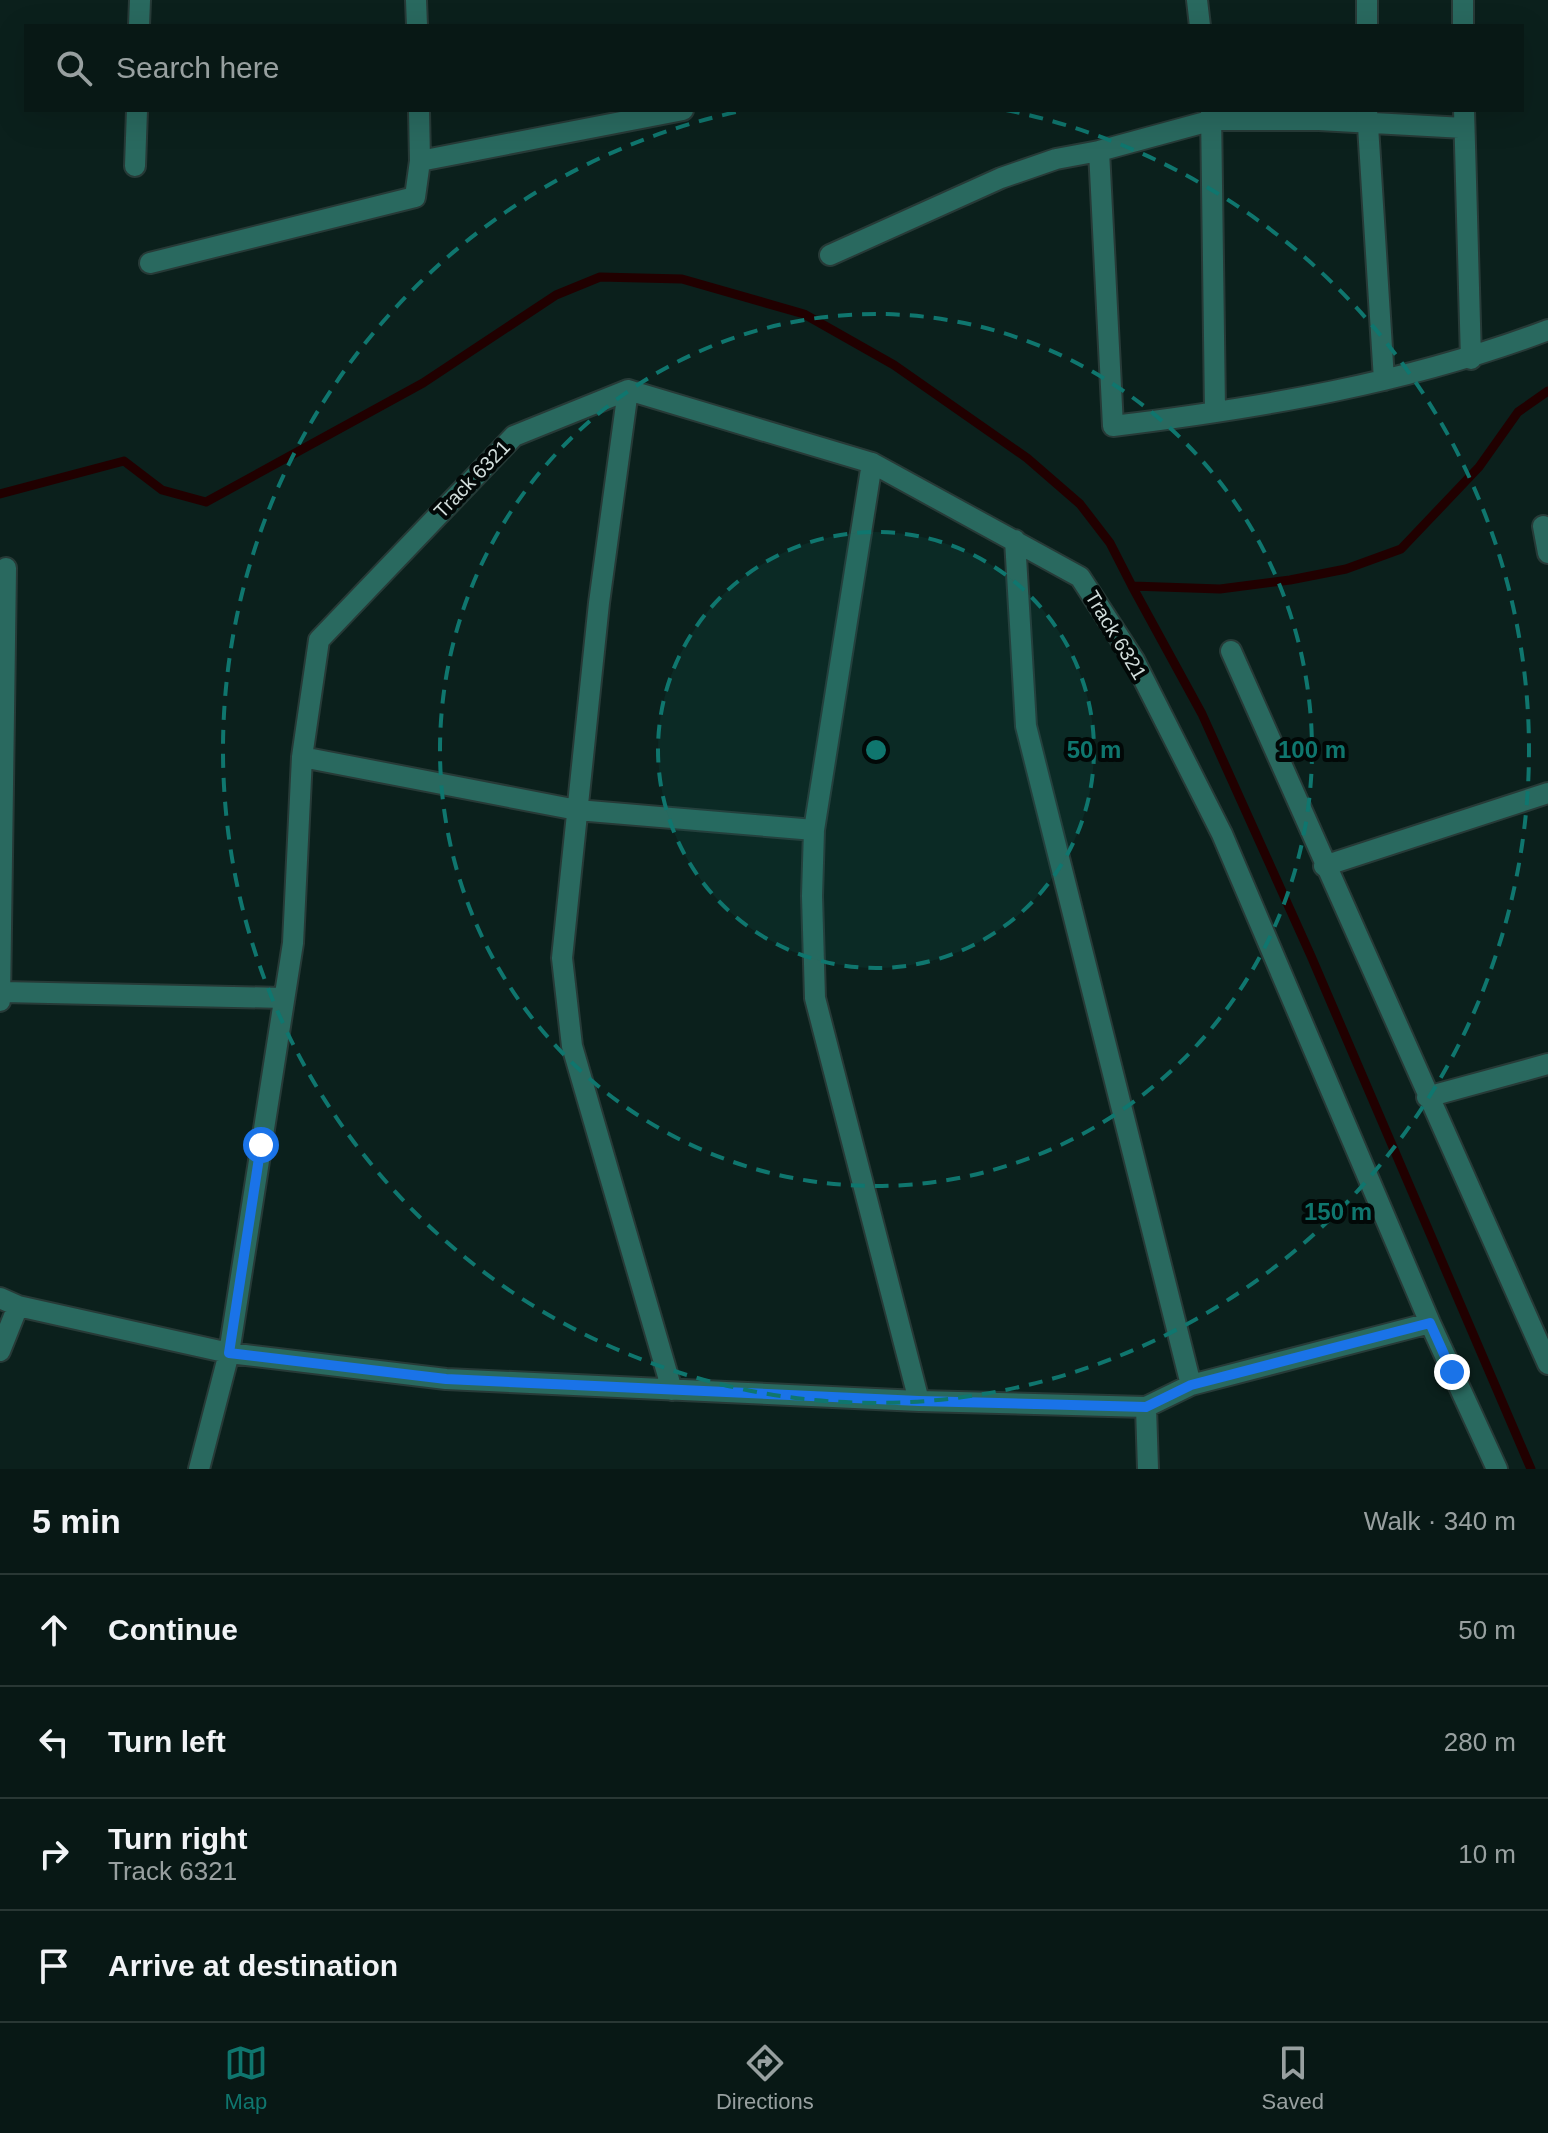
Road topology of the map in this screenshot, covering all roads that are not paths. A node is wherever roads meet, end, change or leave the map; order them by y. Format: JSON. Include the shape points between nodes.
{"nodes":[{"id":1,"x":140,"y":0,"type":"edge"},
{"id":2,"x":416,"y":0,"type":"edge"},
{"id":3,"x":1197,"y":0,"type":"edge"},
{"id":4,"x":1367,"y":0,"type":"edge"},
{"id":5,"x":1463,"y":0,"type":"edge"},
{"id":6,"x":139,"y":24,"type":"edge"},
{"id":7,"x":417,"y":24,"type":"edge"},
{"id":8,"x":1200,"y":24,"type":"edge"},
{"id":9,"x":1367,"y":24,"type":"edge"},
{"id":10,"x":1463,"y":24,"type":"edge"},
{"id":11,"x":137,"y":112,"type":"edge"},
{"id":12,"x":419,"y":112,"type":"edge"},
{"id":13,"x":673,"y":112,"type":"edge"},
{"id":14,"x":1212,"y":115,"type":"edge"},
{"id":15,"x":1366,"y":118,"type":"edge"},
{"id":16,"x":1464,"y":119,"type":"edge"},
{"id":17,"x":1099,"y":151,"type":"junction"},
{"id":18,"x":420,"y":161,"type":"junction"},
{"id":19,"x":135,"y":166,"type":"dead end"},
{"id":20,"x":830,"y":255,"type":"dead end"},
{"id":21,"x":150,"y":263,"type":"dead end"},
{"id":22,"x":1548,"y":330,"type":"edge"},
{"id":23,"x":1471,"y":359,"type":"junction"},
{"id":24,"x":1384,"y":380,"type":"junction"},
{"id":25,"x":628,"y":390,"type":"junction"},
{"id":26,"x":1215,"y":411,"type":"junction"},
{"id":27,"x":872,"y":463,"type":"junction"},
{"id":28,"x":1543,"y":526,"type":"dead end"},
{"id":29,"x":1015,"y":540,"type":"junction"},
{"id":30,"x":1548,"y":553,"type":"edge"},
{"id":31,"x":6,"y":568,"type":"dead end"},
{"id":32,"x":1231,"y":651,"type":"dead end"},
{"id":33,"x":302,"y":757,"type":"junction"},
{"id":34,"x":1548,"y":793,"type":"edge"},
{"id":35,"x":577,"y":810,"type":"junction"},
{"id":36,"x":814,"y":830,"type":"junction"},
{"id":37,"x":1324,"y":866,"type":"junction"},
{"id":38,"x":2,"y":996,"type":"edge"},
{"id":39,"x":284,"y":998,"type":"junction"},
{"id":40,"x":1548,"y":1064,"type":"edge"},
{"id":41,"x":1427,"y":1097,"type":"junction"},
{"id":42,"x":9,"y":1302,"type":"edge"},
{"id":43,"x":1430,"y":1323,"type":"junction"},
{"id":44,"x":0,"y":1351,"type":"edge"},
{"id":45,"x":229,"y":1353,"type":"junction"},
{"id":46,"x":1548,"y":1364,"type":"edge"},
{"id":47,"x":1191,"y":1385,"type":"junction"},
{"id":48,"x":672,"y":1390,"type":"junction"},
{"id":49,"x":919,"y":1401,"type":"junction"},
{"id":50,"x":1146,"y":1407,"type":"junction"},
{"id":51,"x":199,"y":1469,"type":"edge"},
{"id":52,"x":1148,"y":1469,"type":"edge"},
{"id":53,"x":1497,"y":1469,"type":"edge"}],
"edges":[{"from":1,"to":6,"type":"street"},
{"from":2,"to":7,"type":"street"},
{"from":3,"to":8,"type":"street"},
{"from":4,"to":9,"type":"street"},
{"from":5,"to":10,"type":"street"},
{"from":11,"to":19,"type":"street"},
{"from":12,"to":18,"type":"street"},
{"from":13,"to":18,"type":"street"},
{"from":14,"to":15,"type":"street"},
{"from":14,"to":17,"type":"street"},
{"from":14,"to":26,"type":"street"},
{"from":15,"to":16,"type":"street"},
{"from":15,"to":24,"type":"street"},
{"from":16,"to":23,"type":"street"},
{"from":17,"to":20,"type":"street","via":[[1001,178]]},
{"from":17,"to":26,"type":"street","via":[[1113,426]]},
{"from":18,"to":21,"type":"street","via":[[415,197]]},
{"from":22,"to":23,"type":"street"},
{"from":23,"to":24,"type":"street"},
{"from":24,"to":26,"type":"street","via":[[1332,394]]},
{"from":25,"to":27,"type":"street","name":"Track 6321"},
{"from":25,"to":33,"type":"street","name":"Track 6321","via":[[514,436],[319,640]]},
{"from":25,"to":35,"type":"street"},
{"from":27,"to":29,"type":"street","name":"Track 6321"},
{"from":27,"to":36,"type":"street"},
{"from":28,"to":30,"type":"street"},
{"from":29,"to":43,"type":"street","name":"Track 6321","via":[[1080,577],[1134,660],[1222,834]]},
{"from":29,"to":47,"type":"street","via":[[1026,726]]},
{"from":31,"to":38,"type":"street"},
{"from":32,"to":37,"type":"street"},
{"from":33,"to":35,"type":"street"},
{"from":33,"to":39,"type":"street","via":[[293,943]]},
{"from":34,"to":37,"type":"street"},
{"from":35,"to":36,"type":"street"},
{"from":35,"to":48,"type":"street","via":[[562,958],[572,1046]]},
{"from":36,"to":49,"type":"street","via":[[815,998]]},
{"from":37,"to":41,"type":"street"},
{"from":38,"to":39,"type":"street"},
{"from":39,"to":45,"type":"street"},
{"from":40,"to":41,"type":"street"},
{"from":41,"to":46,"type":"street"},
{"from":42,"to":44,"type":"street"},
{"from":42,"to":45,"type":"street"},
{"from":43,"to":47,"type":"street"},
{"from":43,"to":53,"type":"street","name":"Track 6321"},
{"from":45,"to":48,"type":"street","via":[[446,1379]]},
{"from":45,"to":51,"type":"street"},
{"from":47,"to":50,"type":"street"},
{"from":48,"to":49,"type":"street"},
{"from":49,"to":50,"type":"street"},
{"from":50,"to":52,"type":"street"}]}
